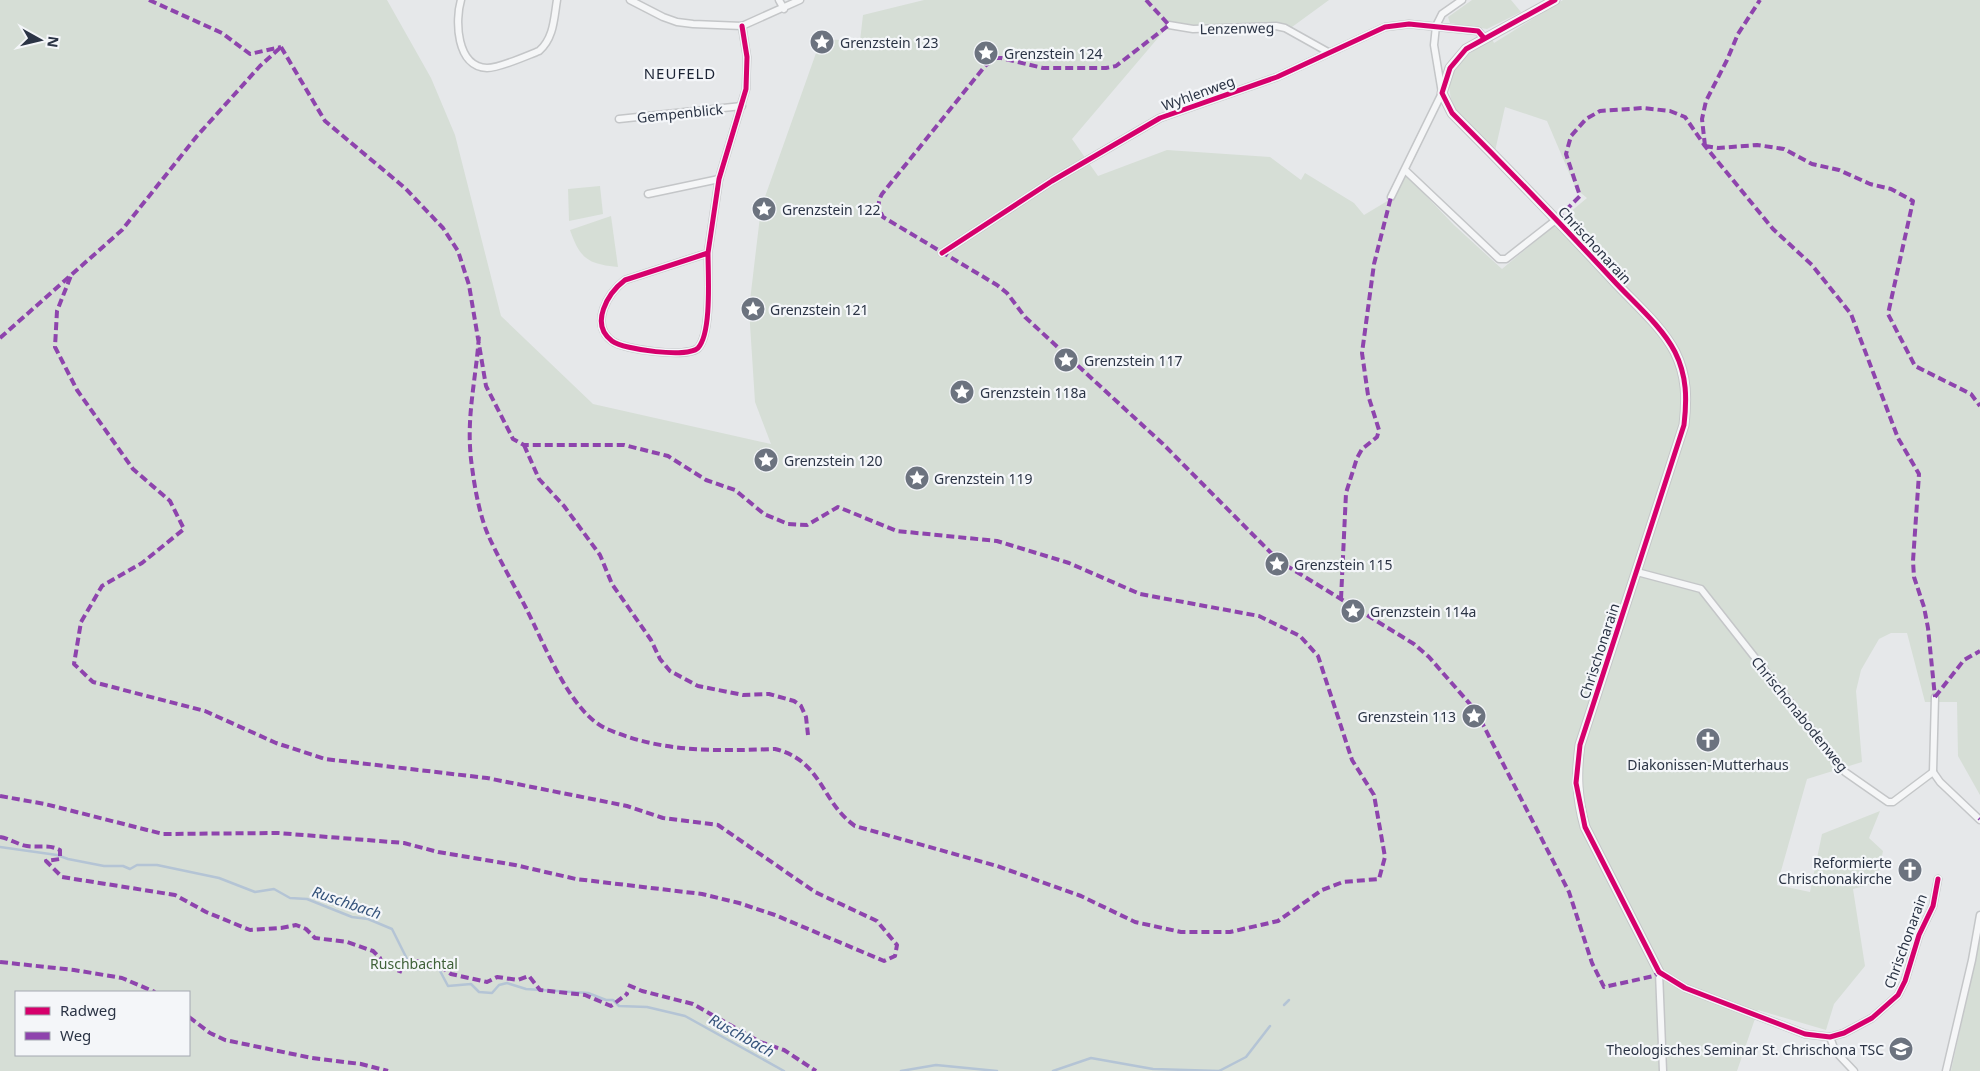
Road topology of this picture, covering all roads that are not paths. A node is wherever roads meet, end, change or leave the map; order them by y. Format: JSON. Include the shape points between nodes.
{"nodes":[{"id":1,"x":461,"y":0,"type":"edge"},
{"id":2,"x":557,"y":0,"type":"edge"},
{"id":3,"x":630,"y":0,"type":"edge"},
{"id":4,"x":779,"y":0,"type":"edge"},
{"id":5,"x":800,"y":0,"type":"edge"},
{"id":6,"x":1462,"y":0,"type":"edge"},
{"id":7,"x":1555,"y":0,"type":"edge"},
{"id":8,"x":784,"y":9,"type":"junction"},
{"id":9,"x":1169,"y":25,"type":"dead end"},
{"id":10,"x":742,"y":26,"type":"junction"},
{"id":11,"x":1436,"y":26,"type":"junction"},
{"id":12,"x":1480,"y":40,"type":"junction"},
{"id":13,"x":1328,"y":52,"type":"junction"},
{"id":14,"x":1442,"y":93,"type":"junction"},
{"id":15,"x":742,"y":106,"type":"junction"},
{"id":16,"x":619,"y":119,"type":"dead end"},
{"id":17,"x":1405,"y":170,"type":"junction"},
{"id":18,"x":719,"y":179,"type":"junction"},
{"id":19,"x":648,"y":194,"type":"dead end"},
{"id":20,"x":1391,"y":197,"type":"dead end"},
{"id":21,"x":1557,"y":220,"type":"junction"},
{"id":22,"x":708,"y":253,"type":"junction"},
{"id":23,"x":942,"y":253,"type":"dead end"},
{"id":24,"x":1637,"y":572,"type":"junction"},
{"id":25,"x":1935,"y":697,"type":"dead end"},
{"id":26,"x":1933,"y":772,"type":"junction"},
{"id":27,"x":1980,"y":820,"type":"edge"},
{"id":28,"x":1938,"y":879,"type":"dead end"},
{"id":29,"x":1980,"y":915,"type":"edge"},
{"id":30,"x":1659,"y":972,"type":"junction"},
{"id":31,"x":1830,"y":1037,"type":"junction"},
{"id":32,"x":1663,"y":1071,"type":"edge"},
{"id":33,"x":1854,"y":1071,"type":"edge"},
{"id":34,"x":1946,"y":1071,"type":"edge"}],
"edges":[{"from":1,"to":2,"type":"street","via":[[457,12],[462,46],[477,66],[488,68],[539,51],[546,45]]},
{"from":3,"to":10,"type":"street","via":[[677,22]]},
{"from":4,"to":8,"type":"street"},
{"from":5,"to":8,"type":"street"},
{"from":6,"to":11,"type":"street","via":[[1442,14]]},
{"from":7,"to":12,"type":"street"},
{"from":8,"to":10,"type":"street"},
{"from":9,"to":13,"type":"street","name":"Lenzenweg","via":[[1193,29],[1276,26]]},
{"from":10,"to":15,"type":"street","via":[[748,74]]},
{"from":11,"to":12,"type":"street","name":"Wyhlenweg","via":[[1478,31]]},
{"from":11,"to":13,"type":"street","name":"Wyhlenweg","via":[[1400,24],[1385,27]]},
{"from":11,"to":14,"type":"street","via":[[1434,45]]},
{"from":12,"to":14,"type":"street","via":[[1466,49],[1450,68]]},
{"from":13,"to":23,"type":"street","name":"Wyhlenweg","via":[[1277,77],[1160,118],[1052,181]]},
{"from":14,"to":17,"type":"street"},
{"from":14,"to":21,"type":"street","name":"Chrischonarain","via":[[1452,113]]},
{"from":15,"to":16,"type":"street","name":"Gempenblick"},
{"from":15,"to":18,"type":"street"},
{"from":17,"to":20,"type":"street"},
{"from":17,"to":21,"type":"street","via":[[1499,259],[1506,259]]},
{"from":18,"to":19,"type":"street"},
{"from":18,"to":22,"type":"street"},
{"from":21,"to":24,"type":"street","name":"Chrischonarain","via":[[1659,330],[1684,373],[1687,399],[1684,425]]},
{"from":22,"to":22,"type":"street","via":[[625,280],[617,286],[603,308],[601,322],[606,335],[624,347],[683,354],[698,348],[704,338],[708,306]]},
{"from":24,"to":26,"type":"street","name":"Chrischonabodenweg","via":[[1701,589],[1845,772],[1888,802],[1893,802]]},
{"from":24,"to":30,"type":"street","name":"Chrischonarain","via":[[1580,745],[1576,783],[1585,827]]},
{"from":25,"to":26,"type":"street"},
{"from":26,"to":27,"type":"street"},
{"from":28,"to":31,"type":"street","name":"Chrischonarain","via":[[1933,906],[1898,995],[1872,1018]]},
{"from":29,"to":34,"type":"street"},
{"from":30,"to":31,"type":"street","name":"Chrischonarain","via":[[1685,988],[1805,1034]]},
{"from":30,"to":32,"type":"street"},
{"from":31,"to":33,"type":"street","via":[[1835,1051]]}]}
